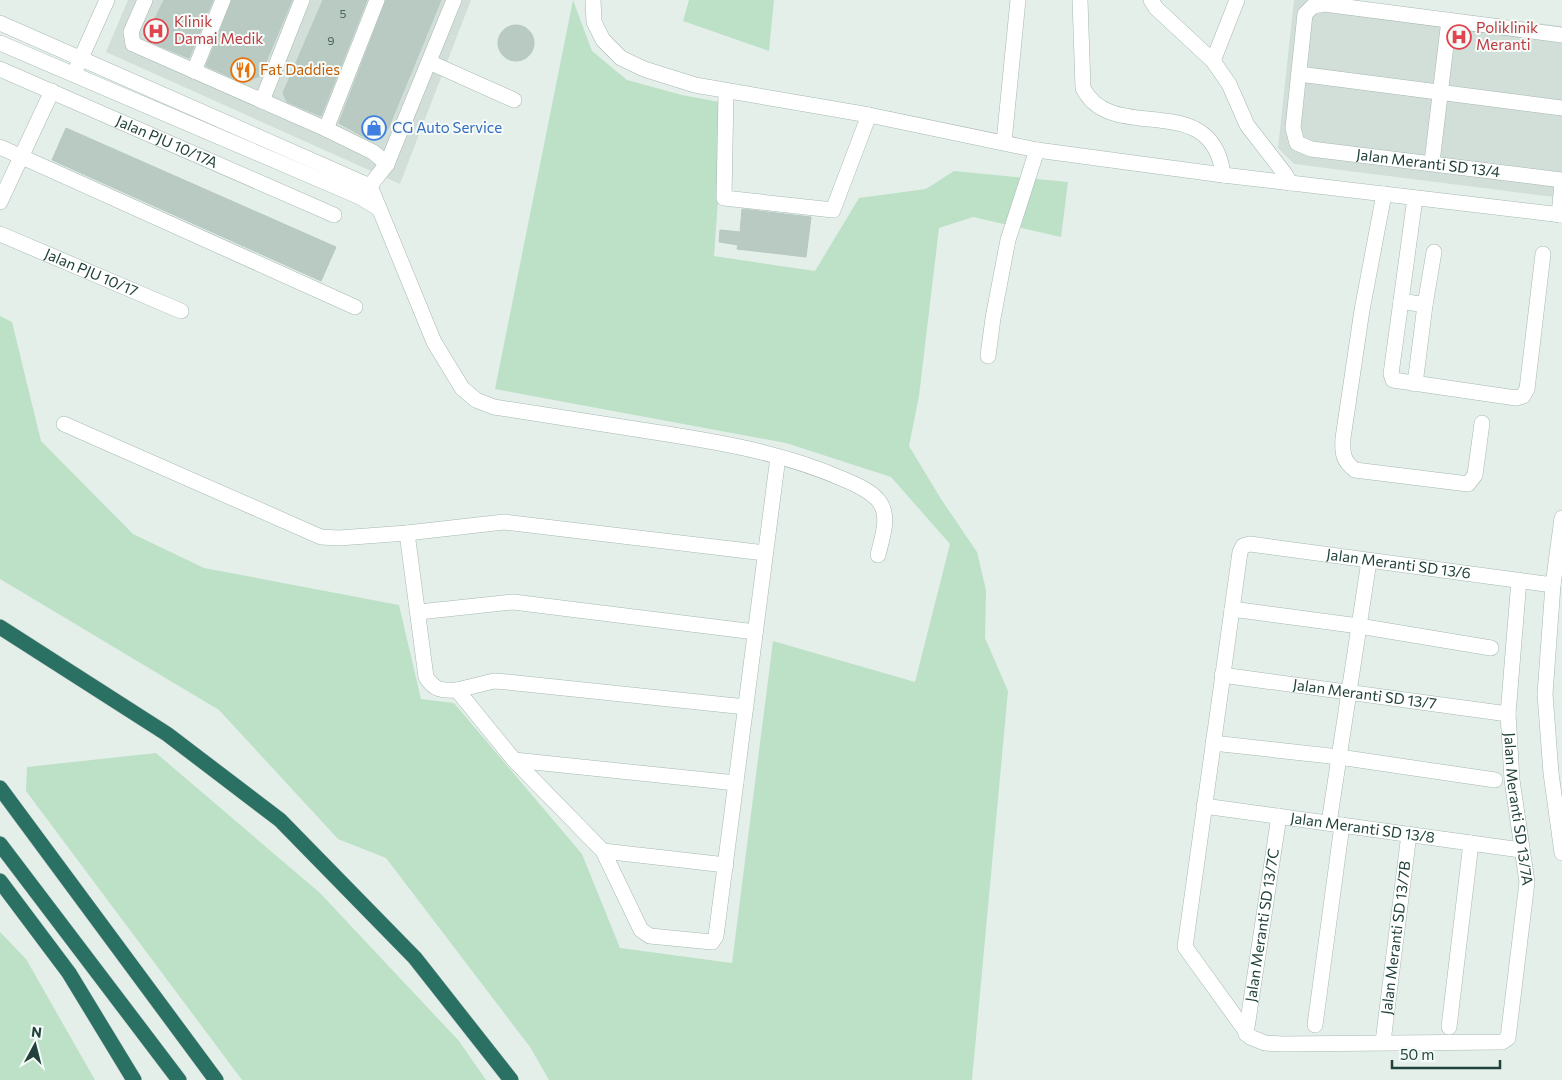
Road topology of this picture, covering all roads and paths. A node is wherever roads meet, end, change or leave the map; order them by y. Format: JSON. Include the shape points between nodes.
{"nodes":[{"id":1,"x":106,"y":0,"type":"edge"},
{"id":2,"x":145,"y":0,"type":"edge"},
{"id":3,"x":223,"y":0,"type":"edge"},
{"id":4,"x":302,"y":0,"type":"edge"},
{"id":5,"x":378,"y":0,"type":"edge"},
{"id":6,"x":454,"y":0,"type":"edge"},
{"id":7,"x":593,"y":0,"type":"edge"},
{"id":8,"x":1018,"y":0,"type":"edge"},
{"id":9,"x":1080,"y":0,"type":"edge"},
{"id":10,"x":1151,"y":0,"type":"edge"},
{"id":11,"x":1237,"y":0,"type":"edge"},
{"id":12,"x":1449,"y":20,"type":"junction"},
{"id":13,"x":0,"y":23,"type":"edge"},
{"id":14,"x":1562,"y":36,"type":"edge"},
{"id":15,"x":0,"y":43,"type":"edge"},
{"id":16,"x":81,"y":58,"type":"junction"},
{"id":17,"x":429,"y":62,"type":"junction"},
{"id":18,"x":1213,"y":62,"type":"junction"},
{"id":19,"x":0,"y":69,"type":"edge"},
{"id":20,"x":194,"y":72,"type":"junction"},
{"id":21,"x":1299,"y":74,"type":"junction"},
{"id":22,"x":74,"y":75,"type":"junction"},
{"id":23,"x":52,"y":91,"type":"junction"},
{"id":24,"x":726,"y":92,"type":"junction"},
{"id":25,"x":1442,"y":92,"type":"junction"},
{"id":26,"x":514,"y":100,"type":"dead end"},
{"id":27,"x":262,"y":101,"type":"junction"},
{"id":28,"x":1562,"y":108,"type":"edge"},
{"id":29,"x":869,"y":115,"type":"junction"},
{"id":30,"x":326,"y":129,"type":"junction"},
{"id":31,"x":1004,"y":142,"type":"junction"},
{"id":32,"x":0,"y":147,"type":"edge"},
{"id":33,"x":1038,"y":150,"type":"junction"},
{"id":34,"x":21,"y":156,"type":"junction"},
{"id":35,"x":1432,"y":162,"type":"junction"},
{"id":36,"x":387,"y":164,"type":"junction"},
{"id":37,"x":1223,"y":175,"type":"junction"},
{"id":38,"x":1562,"y":181,"type":"edge"},
{"id":39,"x":1290,"y":184,"type":"junction"},
{"id":40,"x":365,"y":192,"type":"junction"},
{"id":41,"x":1384,"y":194,"type":"junction"},
{"id":42,"x":1415,"y":198,"type":"junction"},
{"id":43,"x":0,"y":202,"type":"edge"},
{"id":44,"x":334,"y":214,"type":"dead end"},
{"id":45,"x":1560,"y":215,"type":"edge"},
{"id":46,"x":0,"y":234,"type":"edge"},
{"id":47,"x":1434,"y":252,"type":"dead end"},
{"id":48,"x":1543,"y":254,"type":"dead end"},
{"id":49,"x":1400,"y":302,"type":"junction"},
{"id":50,"x":1425,"y":305,"type":"junction"},
{"id":51,"x":355,"y":307,"type":"dead end"},
{"id":52,"x":181,"y":311,"type":"dead end"},
{"id":53,"x":988,"y":356,"type":"dead end"},
{"id":54,"x":1415,"y":384,"type":"junction"},
{"id":55,"x":1482,"y":423,"type":"dead end"},
{"id":56,"x":64,"y":424,"type":"dead end"},
{"id":57,"x":778,"y":456,"type":"junction"},
{"id":58,"x":1562,"y":518,"type":"edge"},
{"id":59,"x":407,"y":533,"type":"junction"},
{"id":60,"x":765,"y":553,"type":"junction"},
{"id":61,"x":878,"y":555,"type":"dead end"},
{"id":62,"x":1369,"y":561,"type":"junction"},
{"id":63,"x":1519,"y":580,"type":"junction"},
{"id":64,"x":1553,"y":584,"type":"junction"},
{"id":65,"x":1232,"y":609,"type":"junction"},
{"id":66,"x":419,"y":612,"type":"junction"},
{"id":67,"x":1359,"y":626,"type":"junction"},
{"id":68,"x":0,"y":627,"type":"edge"},
{"id":69,"x":755,"y":632,"type":"junction"},
{"id":70,"x":1491,"y":648,"type":"dead end"},
{"id":71,"x":1222,"y":675,"type":"junction"},
{"id":72,"x":457,"y":690,"type":"junction"},
{"id":73,"x":1349,"y":692,"type":"junction"},
{"id":74,"x":746,"y":707,"type":"junction"},
{"id":75,"x":1508,"y":714,"type":"junction"},
{"id":76,"x":1213,"y":743,"type":"junction"},
{"id":77,"x":1339,"y":757,"type":"junction"},
{"id":78,"x":514,"y":760,"type":"junction"},
{"id":79,"x":1495,"y":780,"type":"dead end"},
{"id":80,"x":736,"y":782,"type":"junction"},
{"id":81,"x":0,"y":788,"type":"edge"},
{"id":82,"x":1204,"y":806,"type":"junction"},
{"id":83,"x":1279,"y":816,"type":"junction"},
{"id":84,"x":1336,"y":824,"type":"junction"},
{"id":85,"x":1408,"y":834,"type":"junction"},
{"id":86,"x":1470,"y":843,"type":"junction"},
{"id":87,"x":0,"y":844,"type":"edge"},
{"id":88,"x":1521,"y":850,"type":"junction"},
{"id":89,"x":603,"y":851,"type":"junction"},
{"id":90,"x":1562,"y":853,"type":"edge"},
{"id":91,"x":726,"y":865,"type":"junction"},
{"id":92,"x":0,"y":881,"type":"edge"},
{"id":93,"x":1314,"y":1026,"type":"dead end"},
{"id":94,"x":1449,"y":1027,"type":"dead end"},
{"id":95,"x":1246,"y":1034,"type":"junction"},
{"id":96,"x":1383,"y":1042,"type":"junction"},
{"id":97,"x":134,"y":1080,"type":"edge"},
{"id":98,"x":179,"y":1080,"type":"edge"},
{"id":99,"x":216,"y":1080,"type":"edge"},
{"id":100,"x":511,"y":1080,"type":"edge"}],
"edges":[{"from":1,"to":16,"type":"street"},
{"from":2,"to":20,"type":"street","via":[[131,32],[133,44]]},
{"from":3,"to":20,"type":"street"},
{"from":4,"to":27,"type":"street"},
{"from":5,"to":30,"type":"street"},
{"from":6,"to":17,"type":"street"},
{"from":7,"to":24,"type":"street","via":[[594,22],[603,40],[621,58],[644,70]]},
{"from":8,"to":31,"type":"street"},
{"from":9,"to":37,"type":"street","via":[[1083,88],[1088,98],[1100,108],[1113,112],[1191,126],[1205,133],[1221,160]]},
{"from":10,"to":18,"type":"street"},
{"from":11,"to":18,"type":"street"},
{"from":12,"to":14,"type":"street"},
{"from":12,"to":21,"type":"street","via":[[1324,4],[1313,6],[1305,14]]},
{"from":12,"to":25,"type":"street"},
{"from":13,"to":16,"type":"street"},
{"from":15,"to":22,"type":"street"},
{"from":16,"to":22,"type":"street"},
{"from":16,"to":40,"type":"street"},
{"from":17,"to":26,"type":"street"},
{"from":17,"to":36,"type":"street"},
{"from":18,"to":39,"type":"street","via":[[1228,84],[1247,125]]},
{"from":19,"to":23,"type":"street","name":"Jalan PJU 10/17A"},
{"from":20,"to":27,"type":"street"},
{"from":21,"to":25,"type":"street"},
{"from":21,"to":35,"type":"street","name":"Jalan Meranti SD 13/4","via":[[1293,128],[1297,143],[1311,148]]},
{"from":22,"to":40,"type":"street"},
{"from":23,"to":34,"type":"street"},
{"from":23,"to":44,"type":"street","name":"Jalan PJU 10/17A"},
{"from":24,"to":29,"type":"street"},
{"from":24,"to":29,"type":"street","via":[[724,198],[833,210]]},
{"from":25,"to":28,"type":"street"},
{"from":25,"to":35,"type":"street"},
{"from":27,"to":30,"type":"street"},
{"from":29,"to":31,"type":"street"},
{"from":30,"to":36,"type":"street","via":[[372,152]]},
{"from":31,"to":33,"type":"street"},
{"from":32,"to":34,"type":"street"},
{"from":33,"to":37,"type":"street"},
{"from":33,"to":53,"type":"street","via":[[1008,240]]},
{"from":34,"to":43,"type":"street"},
{"from":34,"to":51,"type":"street"},
{"from":35,"to":38,"type":"street","name":"Jalan Meranti SD 13/4"},
{"from":36,"to":40,"type":"street"},
{"from":37,"to":39,"type":"street"},
{"from":38,"to":45,"type":"street"},
{"from":39,"to":41,"type":"street"},
{"from":40,"to":57,"type":"street","via":[[378,208],[434,342],[462,388],[476,400],[494,407],[706,440]]},
{"from":41,"to":42,"type":"street"},
{"from":41,"to":55,"type":"street","via":[[1343,438],[1346,463],[1355,470],[1468,484],[1476,475]]},
{"from":42,"to":45,"type":"street"},
{"from":42,"to":49,"type":"street"},
{"from":46,"to":52,"type":"street","name":"Jalan PJU 10/17"},
{"from":47,"to":50,"type":"street"},
{"from":48,"to":54,"type":"street","via":[[1524,396],[1516,398]]},
{"from":49,"to":50,"type":"street"},
{"from":49,"to":54,"type":"street","via":[[1391,374],[1393,380]]},
{"from":50,"to":54,"type":"street"},
{"from":56,"to":59,"type":"street","via":[[321,537]]},
{"from":57,"to":60,"type":"street"},
{"from":57,"to":61,"type":"street","via":[[828,472],[863,488],[878,500],[885,522]]},
{"from":58,"to":64,"type":"street"},
{"from":59,"to":60,"type":"street","via":[[504,522]]},
{"from":59,"to":66,"type":"street"},
{"from":60,"to":69,"type":"street"},
{"from":62,"to":63,"type":"street","name":"Jalan Meranti SD 13/6"},
{"from":62,"to":65,"type":"street","name":"Jalan Meranti SD 13/6","via":[[1250,544],[1243,546]]},
{"from":62,"to":67,"type":"street"},
{"from":63,"to":64,"type":"street","name":"Jalan Meranti SD 13/6"},
{"from":63,"to":75,"type":"street","name":"Jalan Meranti SD 13/7A"},
{"from":64,"to":90,"type":"street","via":[[1545,694]]},
{"from":65,"to":67,"type":"street"},
{"from":65,"to":71,"type":"street"},
{"from":66,"to":69,"type":"street","via":[[513,602]]},
{"from":66,"to":72,"type":"street","via":[[426,677],[432,686],[443,691]]},
{"from":67,"to":70,"type":"street"},
{"from":67,"to":73,"type":"street"},
{"from":68,"to":100,"type":"highway","via":[[168,734],[280,820],[415,958]]},
{"from":69,"to":74,"type":"street"},
{"from":71,"to":73,"type":"street","name":"Jalan Meranti SD 13/7"},
{"from":71,"to":76,"type":"street"},
{"from":72,"to":74,"type":"street","via":[[507,682]]},
{"from":72,"to":78,"type":"street"},
{"from":73,"to":75,"type":"street","name":"Jalan Meranti SD 13/7"},
{"from":73,"to":77,"type":"street"},
{"from":74,"to":80,"type":"street"},
{"from":75,"to":88,"type":"street","name":"Jalan Meranti SD 13/7A"},
{"from":76,"to":77,"type":"street"},
{"from":76,"to":82,"type":"street"},
{"from":77,"to":79,"type":"street"},
{"from":77,"to":84,"type":"street"},
{"from":78,"to":80,"type":"street"},
{"from":78,"to":89,"type":"street"},
{"from":80,"to":91,"type":"street"},
{"from":81,"to":99,"type":"highway"},
{"from":82,"to":83,"type":"street","name":"Jalan Meranti SD 13/8"},
{"from":82,"to":95,"type":"street","via":[[1185,947]]},
{"from":83,"to":84,"type":"street","name":"Jalan Meranti SD 13/8"},
{"from":83,"to":95,"type":"street","name":"Jalan Meranti SD 13/7C"},
{"from":84,"to":85,"type":"street","name":"Jalan Meranti SD 13/8"},
{"from":84,"to":93,"type":"street"},
{"from":85,"to":86,"type":"street","name":"Jalan Meranti SD 13/8"},
{"from":85,"to":96,"type":"street","name":"Jalan Meranti SD 13/7B"},
{"from":86,"to":88,"type":"street","name":"Jalan Meranti SD 13/8"},
{"from":86,"to":94,"type":"street"},
{"from":87,"to":98,"type":"highway"},
{"from":88,"to":96,"type":"street","name":"Jalan Meranti SD 13/7A","via":[[1527,882],[1508,1038],[1502,1042]]},
{"from":89,"to":91,"type":"street"},
{"from":89,"to":91,"type":"street","via":[[645,934],[708,943],[716,936]]},
{"from":92,"to":97,"type":"highway","via":[[69,973]]},
{"from":95,"to":96,"type":"street","via":[[1266,1043]]}]}
